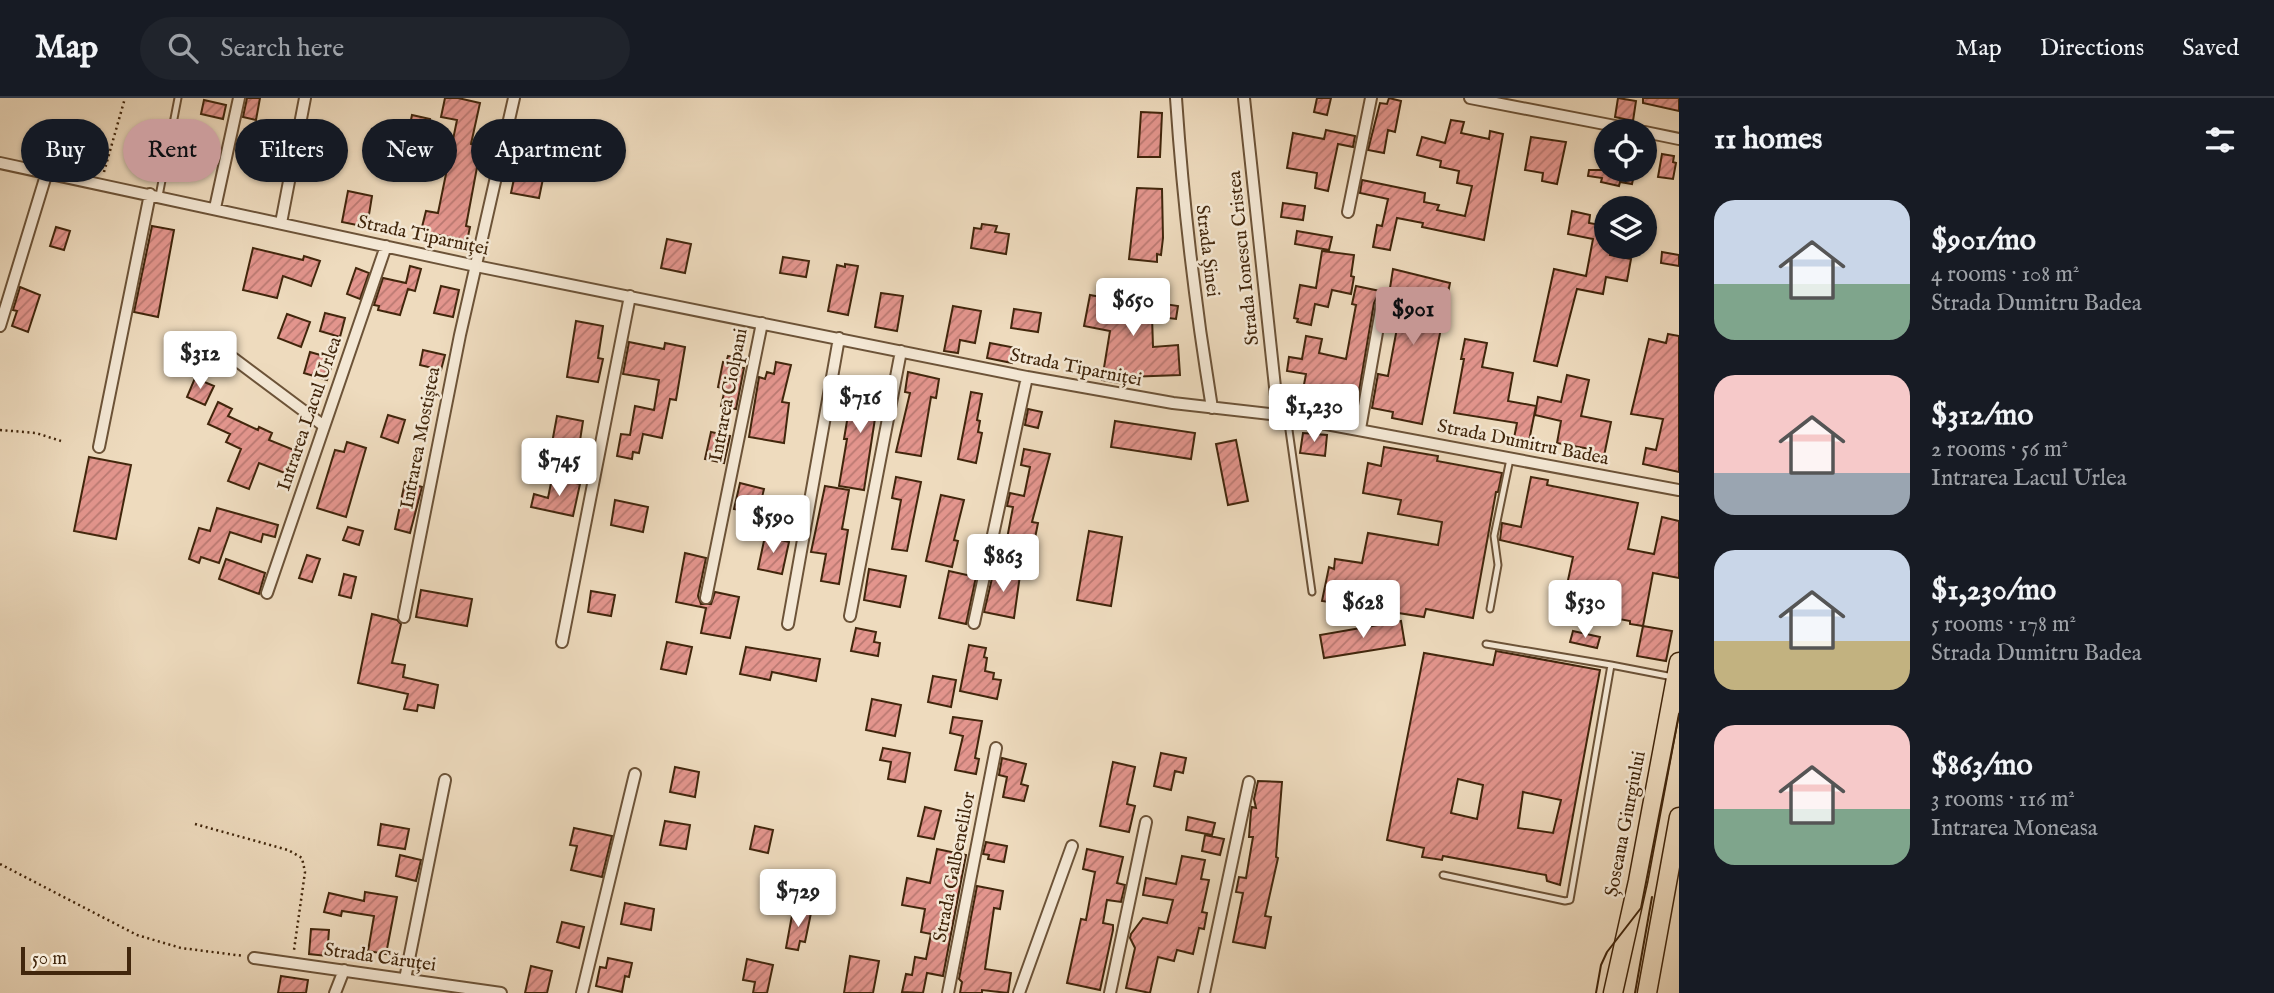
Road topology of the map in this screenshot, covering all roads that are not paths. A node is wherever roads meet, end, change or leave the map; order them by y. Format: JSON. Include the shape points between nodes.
{"nodes":[{"id":1,"x":178,"y":98,"type":"edge"},
{"id":2,"x":239,"y":98,"type":"edge"},
{"id":3,"x":304,"y":98,"type":"edge"},
{"id":4,"x":514,"y":98,"type":"edge"},
{"id":5,"x":1176,"y":98,"type":"edge"},
{"id":6,"x":1244,"y":98,"type":"edge"},
{"id":7,"x":1371,"y":98,"type":"edge"},
{"id":8,"x":1469,"y":98,"type":"edge"},
{"id":9,"x":1594,"y":122,"type":"edge"},
{"id":10,"x":1657,"y":135,"type":"edge"},
{"id":11,"x":1679,"y":139,"type":"edge"},
{"id":12,"x":0,"y":163,"type":"edge"},
{"id":13,"x":21,"y":167,"type":"edge"},
{"id":14,"x":44,"y":182,"type":"edge"},
{"id":15,"x":93,"y":182,"type":"edge"},
{"id":16,"x":154,"y":195,"type":"junction"},
{"id":17,"x":215,"y":208,"type":"junction"},
{"id":18,"x":1348,"y":212,"type":"dead end"},
{"id":19,"x":281,"y":222,"type":"junction"},
{"id":20,"x":386,"y":246,"type":"junction"},
{"id":21,"x":476,"y":266,"type":"junction"},
{"id":22,"x":630,"y":296,"type":"junction"},
{"id":23,"x":1382,"y":304,"type":"dead end"},
{"id":24,"x":762,"y":323,"type":"junction"},
{"id":25,"x":0,"y":326,"type":"edge"},
{"id":26,"x":839,"y":338,"type":"junction"},
{"id":27,"x":217,"y":346,"type":"dead end"},
{"id":28,"x":901,"y":351,"type":"junction"},
{"id":29,"x":1027,"y":377,"type":"junction"},
{"id":30,"x":1212,"y":408,"type":"junction"},
{"id":31,"x":1245,"y":411,"type":"joint"},
{"id":32,"x":1282,"y":416,"type":"junction"},
{"id":33,"x":324,"y":426,"type":"junction"},
{"id":34,"x":1360,"y":429,"type":"junction"},
{"id":35,"x":99,"y":447,"type":"dead end"},
{"id":36,"x":1510,"y":459,"type":"junction"},
{"id":37,"x":1679,"y":490,"type":"edge"},
{"id":38,"x":1312,"y":592,"type":"dead end"},
{"id":39,"x":267,"y":593,"type":"dead end"},
{"id":40,"x":706,"y":598,"type":"dead end"},
{"id":41,"x":1490,"y":609,"type":"dead end"},
{"id":42,"x":850,"y":616,"type":"dead end"},
{"id":43,"x":404,"y":617,"type":"dead end"},
{"id":44,"x":974,"y":623,"type":"dead end"},
{"id":45,"x":788,"y":624,"type":"dead end"},
{"id":46,"x":562,"y":642,"type":"dead end"},
{"id":47,"x":1486,"y":643,"type":"dead end"},
{"id":48,"x":1611,"y":666,"type":"junction"},
{"id":49,"x":1678,"y":670,"type":"edge"},
{"id":50,"x":996,"y":748,"type":"dead end"},
{"id":51,"x":635,"y":774,"type":"dead end"},
{"id":52,"x":445,"y":780,"type":"dead end"},
{"id":53,"x":1250,"y":782,"type":"dead end"},
{"id":54,"x":1679,"y":817,"type":"edge"},
{"id":55,"x":1146,"y":822,"type":"dead end"},
{"id":56,"x":1072,"y":846,"type":"dead end"},
{"id":57,"x":1443,"y":875,"type":"dead end"},
{"id":58,"x":1638,"y":881,"type":"junction"},
{"id":59,"x":1666,"y":886,"type":"junction"},
{"id":60,"x":254,"y":958,"type":"road end"},
{"id":61,"x":344,"y":970,"type":"junction"},
{"id":62,"x":405,"y":979,"type":"junction"},
{"id":63,"x":335,"y":993,"type":"edge"},
{"id":64,"x":501,"y":993,"type":"edge"},
{"id":65,"x":582,"y":993,"type":"edge"},
{"id":66,"x":948,"y":993,"type":"edge"},
{"id":67,"x":1019,"y":993,"type":"edge"},
{"id":68,"x":1110,"y":993,"type":"edge"},
{"id":69,"x":1203,"y":993,"type":"edge"},
{"id":70,"x":1613,"y":993,"type":"edge"},
{"id":71,"x":1647,"y":993,"type":"edge"}],
"edges":[{"from":1,"to":16,"type":"lane"},
{"from":2,"to":17,"type":"street"},
{"from":3,"to":19,"type":"street"},
{"from":4,"to":21,"type":"street","name":"Intrarea Mostiștea"},
{"from":5,"to":30,"type":"street","name":"Strada Șinei","via":[[1181,183]]},
{"from":6,"to":32,"type":"street","name":"Strada Ionescu Cristea"},
{"from":7,"to":18,"type":"street"},
{"from":8,"to":9,"type":"street"},
{"from":10,"to":11,"type":"street"},
{"from":12,"to":13,"type":"street","name":"Strada Tiparniței"},
{"from":14,"to":25,"type":"street"},
{"from":15,"to":16,"type":"street","name":"Strada Tiparniței"},
{"from":16,"to":17,"type":"street","name":"Strada Tiparniței"},
{"from":16,"to":35,"type":"street"},
{"from":17,"to":19,"type":"street","name":"Strada Tiparniței"},
{"from":19,"to":20,"type":"street","name":"Strada Tiparniței"},
{"from":20,"to":21,"type":"street","name":"Strada Tiparniței"},
{"from":20,"to":33,"type":"street","name":"Intrarea Lacul Urlea"},
{"from":21,"to":22,"type":"street","name":"Strada Tiparniței"},
{"from":21,"to":43,"type":"street","name":"Intrarea Mostiștea"},
{"from":22,"to":24,"type":"street","name":"Strada Tiparniței"},
{"from":22,"to":46,"type":"street"},
{"from":23,"to":34,"type":"street"},
{"from":24,"to":26,"type":"street","name":"Strada Tiparniței"},
{"from":24,"to":40,"type":"street","name":"Intrarea Ciolpani"},
{"from":26,"to":28,"type":"street","name":"Strada Tiparniței"},
{"from":26,"to":45,"type":"street"},
{"from":27,"to":33,"type":"street"},
{"from":28,"to":29,"type":"street","name":"Strada Tiparniței"},
{"from":28,"to":42,"type":"street"},
{"from":29,"to":30,"type":"street","name":"Strada Tiparniței"},
{"from":29,"to":44,"type":"street"},
{"from":30,"to":31,"type":"street","name":"Strada Tiparniței"},
{"from":31,"to":32,"type":"street","name":"Strada Dumitru Badea"},
{"from":32,"to":34,"type":"street","name":"Strada Dumitru Badea"},
{"from":32,"to":38,"type":"lane"},
{"from":33,"to":39,"type":"street","name":"Intrarea Lacul Urlea"},
{"from":34,"to":36,"type":"street","name":"Strada Dumitru Badea"},
{"from":36,"to":37,"type":"street","name":"Strada Dumitru Badea"},
{"from":36,"to":41,"type":"lane","via":[[1494,536],[1498,565]]},
{"from":47,"to":48,"type":"lane"},
{"from":48,"to":49,"type":"lane"},
{"from":48,"to":57,"type":"lane","via":[[1570,900]]},
{"from":49,"to":58,"type":"main road","name":"Șoseaua Giurgiului"},
{"from":50,"to":66,"type":"street","name":"Strada Galbenelilor"},
{"from":51,"to":65,"type":"street"},
{"from":52,"to":62,"type":"street"},
{"from":53,"to":69,"type":"street"},
{"from":54,"to":59,"type":"main road"},
{"from":55,"to":68,"type":"street"},
{"from":56,"to":67,"type":"street"},
{"from":58,"to":59,"type":"main road"},
{"from":58,"to":70,"type":"main road","name":"Șoseaua Giurgiului"},
{"from":59,"to":71,"type":"main road"},
{"from":60,"to":61,"type":"street","name":"Strada Căruței"},
{"from":61,"to":62,"type":"street","name":"Strada Căruței"},
{"from":61,"to":63,"type":"street"},
{"from":62,"to":64,"type":"street","name":"Strada Căruței"}]}
